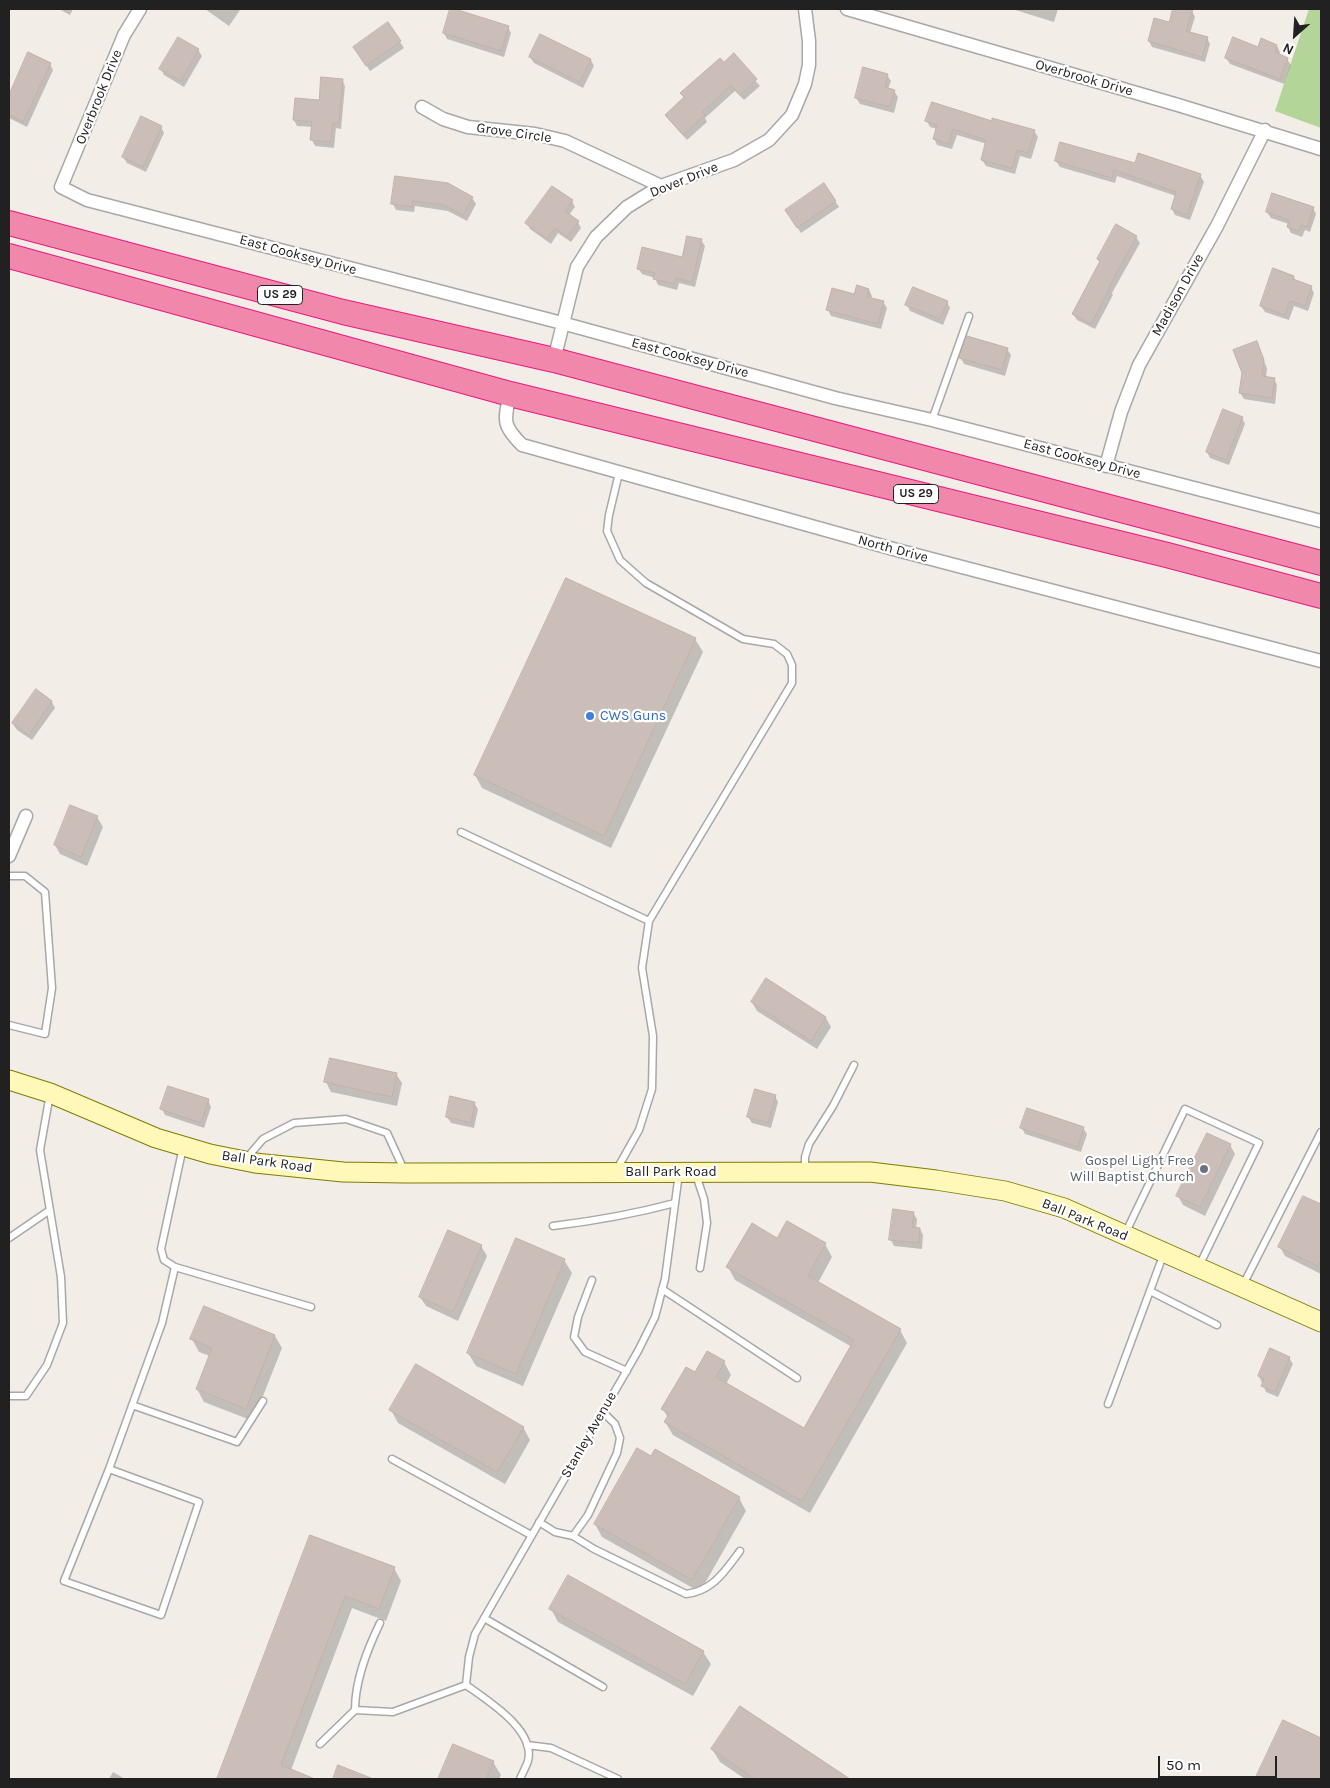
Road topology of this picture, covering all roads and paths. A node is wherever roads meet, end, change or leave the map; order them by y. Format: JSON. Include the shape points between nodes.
{"nodes":[{"id":1,"x":140,"y":9,"type":"edge"},
{"id":2,"x":805,"y":9,"type":"edge"},
{"id":3,"x":847,"y":9,"type":"edge"},
{"id":4,"x":422,"y":107,"type":"dead end"},
{"id":5,"x":1265,"y":130,"type":"junction"},
{"id":6,"x":1321,"y":148,"type":"edge"},
{"id":7,"x":661,"y":186,"type":"junction"},
{"id":8,"x":61,"y":187,"type":"joint"},
{"id":9,"x":9,"y":223,"type":"edge"},
{"id":10,"x":9,"y":256,"type":"edge"},
{"id":11,"x":969,"y":316,"type":"dead end"},
{"id":12,"x":562,"y":323,"type":"junction"},
{"id":13,"x":554,"y":360,"type":"junction"},
{"id":14,"x":510,"y":394,"type":"junction"},
{"id":15,"x":932,"y":420,"type":"junction"},
{"id":16,"x":1106,"y":466,"type":"junction"},
{"id":17,"x":619,"y":472,"type":"junction"},
{"id":18,"x":1321,"y":521,"type":"edge"},
{"id":19,"x":1321,"y":563,"type":"edge"},
{"id":20,"x":1321,"y":596,"type":"edge"},
{"id":21,"x":1321,"y":661,"type":"edge"},
{"id":22,"x":26,"y":816,"type":"dead end"},
{"id":23,"x":461,"y":832,"type":"dead end"},
{"id":24,"x":9,"y":856,"type":"edge"},
{"id":25,"x":9,"y":876,"type":"edge"},
{"id":26,"x":649,"y":921,"type":"junction"},
{"id":27,"x":9,"y":1025,"type":"edge"},
{"id":28,"x":854,"y":1065,"type":"dead end"},
{"id":29,"x":9,"y":1080,"type":"edge"},
{"id":30,"x":50,"y":1093,"type":"junction"},
{"id":31,"x":1321,"y":1132,"type":"edge"},
{"id":32,"x":183,"y":1146,"type":"junction"},
{"id":33,"x":245,"y":1160,"type":"junction"},
{"id":34,"x":616,"y":1172,"type":"junction"},
{"id":35,"x":687,"y":1172,"type":"junction"},
{"id":36,"x":805,"y":1172,"type":"junction"},
{"id":37,"x":405,"y":1173,"type":"junction"},
{"id":38,"x":675,"y":1203,"type":"junction"},
{"id":39,"x":50,"y":1210,"type":"junction"},
{"id":40,"x":552,"y":1226,"type":"dead end"},
{"id":41,"x":1124,"y":1235,"type":"junction"},
{"id":42,"x":9,"y":1238,"type":"edge"},
{"id":43,"x":1164,"y":1252,"type":"junction"},
{"id":44,"x":1198,"y":1267,"type":"junction"},
{"id":45,"x":175,"y":1268,"type":"junction"},
{"id":46,"x":700,"y":1268,"type":"dead end"},
{"id":47,"x":592,"y":1280,"type":"dead end"},
{"id":48,"x":1243,"y":1286,"type":"junction"},
{"id":49,"x":662,"y":1289,"type":"junction"},
{"id":50,"x":1150,"y":1291,"type":"junction"},
{"id":51,"x":311,"y":1307,"type":"dead end"},
{"id":52,"x":1321,"y":1322,"type":"edge"},
{"id":53,"x":1217,"y":1325,"type":"dead end"},
{"id":54,"x":627,"y":1371,"type":"junction"},
{"id":55,"x":797,"y":1378,"type":"dead end"},
{"id":56,"x":9,"y":1396,"type":"edge"},
{"id":57,"x":263,"y":1401,"type":"dead end"},
{"id":58,"x":1108,"y":1404,"type":"dead end"},
{"id":59,"x":132,"y":1405,"type":"junction"},
{"id":60,"x":602,"y":1412,"type":"junction"},
{"id":61,"x":392,"y":1459,"type":"dead end"},
{"id":62,"x":109,"y":1469,"type":"junction"},
{"id":63,"x":538,"y":1522,"type":"junction"},
{"id":64,"x":531,"y":1535,"type":"junction"},
{"id":65,"x":573,"y":1536,"type":"junction"},
{"id":66,"x":740,"y":1551,"type":"dead end"},
{"id":67,"x":484,"y":1618,"type":"junction"},
{"id":68,"x":380,"y":1623,"type":"dead end"},
{"id":69,"x":466,"y":1685,"type":"junction"},
{"id":70,"x":603,"y":1687,"type":"dead end"},
{"id":71,"x":355,"y":1710,"type":"junction"},
{"id":72,"x":320,"y":1744,"type":"dead end"},
{"id":73,"x":527,"y":1745,"type":"junction"},
{"id":74,"x":520,"y":1779,"type":"edge"},
{"id":75,"x":618,"y":1779,"type":"edge"}],
"edges":[{"from":1,"to":8,"type":"street","name":"Overbrook Drive","via":[[124,35]]},
{"from":2,"to":7,"type":"street","name":"Dover Drive","via":[[809,65],[792,115],[769,140],[734,160]]},
{"from":3,"to":5,"type":"street","name":"Overbrook Drive"},
{"from":4,"to":7,"type":"street","name":"Grove Circle","via":[[443,119],[468,127],[535,134],[565,141]]},
{"from":5,"to":6,"type":"street","name":"Overbrook Drive"},
{"from":5,"to":16,"type":"street","name":"Madison Drive","via":[[1217,226],[1139,365],[1121,412]]},
{"from":7,"to":12,"type":"street","name":"Dover Drive","via":[[627,206],[596,237],[577,267]]},
{"from":8,"to":12,"type":"street","name":"East Cooksey Drive","via":[[87,200]]},
{"from":9,"to":13,"type":"highway","number":"US 29","via":[[343,312]]},
{"from":10,"to":14,"type":"highway","number":"US 29"},
{"from":11,"to":15,"type":"lane"},
{"from":12,"to":13,"type":"street","name":"Dover Drive"},
{"from":12,"to":15,"type":"street","name":"East Cooksey Drive","via":[[835,398]]},
{"from":13,"to":19,"type":"highway","number":"US 29"},
{"from":14,"to":17,"type":"street","name":"North Drive","via":[[505,419],[509,432],[522,445]]},
{"from":14,"to":20,"type":"highway","number":"US 29","via":[[1167,555]]},
{"from":15,"to":16,"type":"street","name":"East Cooksey Drive"},
{"from":16,"to":18,"type":"street","name":"East Cooksey Drive"},
{"from":17,"to":21,"type":"street","name":"North Drive","via":[[896,550]]},
{"from":17,"to":26,"type":"lane","via":[[607,531],[620,560],[646,584],[744,638],[774,644],[787,654],[792,666],[792,683]]},
{"from":22,"to":24,"type":"street"},
{"from":23,"to":26,"type":"lane"},
{"from":25,"to":27,"type":"lane","via":[[24,876],[45,892],[52,988],[46,1034]]},
{"from":26,"to":34,"type":"lane","via":[[642,968],[653,1036],[652,1089],[639,1130]]},
{"from":28,"to":36,"type":"lane","via":[[809,1144]]},
{"from":29,"to":30,"type":"street","name":"Ball Park Road"},
{"from":30,"to":32,"type":"street","name":"Ball Park Road","via":[[156,1138]]},
{"from":30,"to":39,"type":"lane","via":[[40,1150]]},
{"from":31,"to":48,"type":"lane"},
{"from":32,"to":33,"type":"street","name":"Ball Park Road"},
{"from":32,"to":45,"type":"lane","via":[[161,1250],[164,1260]]},
{"from":33,"to":37,"type":"street","name":"Ball Park Road","via":[[343,1172]]},
{"from":33,"to":37,"type":"lane","via":[[262,1139],[294,1123],[346,1119],[387,1133]]},
{"from":34,"to":35,"type":"street","name":"Ball Park Road"},
{"from":34,"to":37,"type":"street","name":"Ball Park Road"},
{"from":35,"to":36,"type":"street","name":"Ball Park Road"},
{"from":35,"to":38,"type":"lane","name":"Stanley Avenue"},
{"from":35,"to":46,"type":"lane","via":[[704,1199],[706,1223]]},
{"from":36,"to":41,"type":"street","name":"Ball Park Road","via":[[870,1172],[1005,1191],[1064,1208]]},
{"from":38,"to":40,"type":"lane"},
{"from":38,"to":49,"type":"lane","name":"Stanley Avenue"},
{"from":39,"to":42,"type":"lane"},
{"from":39,"to":56,"type":"lane","via":[[61,1277],[62,1323],[47,1365],[26,1396]]},
{"from":41,"to":43,"type":"street","name":"Ball Park Road"},
{"from":41,"to":44,"type":"lane","via":[[1184,1109],[1259,1143]]},
{"from":43,"to":44,"type":"street","name":"Ball Park Road"},
{"from":43,"to":50,"type":"lane"},
{"from":44,"to":48,"type":"street","name":"Ball Park Road"},
{"from":45,"to":51,"type":"lane"},
{"from":45,"to":59,"type":"lane","via":[[162,1323]]},
{"from":47,"to":54,"type":"lane","via":[[574,1337],[585,1352]]},
{"from":48,"to":52,"type":"street","name":"Ball Park Road"},
{"from":49,"to":54,"type":"lane","name":"Stanley Avenue","via":[[655,1317]]},
{"from":49,"to":55,"type":"lane"},
{"from":50,"to":53,"type":"lane"},
{"from":50,"to":58,"type":"lane"},
{"from":54,"to":60,"type":"lane","name":"Stanley Avenue"},
{"from":57,"to":59,"type":"lane","via":[[237,1442]]},
{"from":59,"to":62,"type":"lane"},
{"from":60,"to":63,"type":"lane","name":"Stanley Avenue"},
{"from":60,"to":65,"type":"lane","via":[[618,1431],[617,1453],[588,1515]]},
{"from":61,"to":64,"type":"lane"},
{"from":62,"to":62,"type":"lane","via":[[64,1581],[161,1615],[199,1502]]},
{"from":63,"to":64,"type":"lane","name":"Stanley Avenue"},
{"from":63,"to":65,"type":"lane","via":[[555,1532]]},
{"from":64,"to":67,"type":"lane","name":"Stanley Avenue"},
{"from":65,"to":66,"type":"lane","via":[[686,1594],[700,1592],[724,1574]]},
{"from":67,"to":69,"type":"lane","name":"Stanley Avenue","via":[[474,1634]]},
{"from":67,"to":70,"type":"lane"},
{"from":68,"to":71,"type":"lane","via":[[371,1640],[355,1691]]},
{"from":69,"to":71,"type":"lane","via":[[393,1712]]},
{"from":69,"to":73,"type":"lane","via":[[502,1711],[518,1728]]},
{"from":71,"to":72,"type":"lane"},
{"from":73,"to":74,"type":"lane","via":[[528,1760]]},
{"from":73,"to":75,"type":"lane","via":[[551,1748]]}]}
